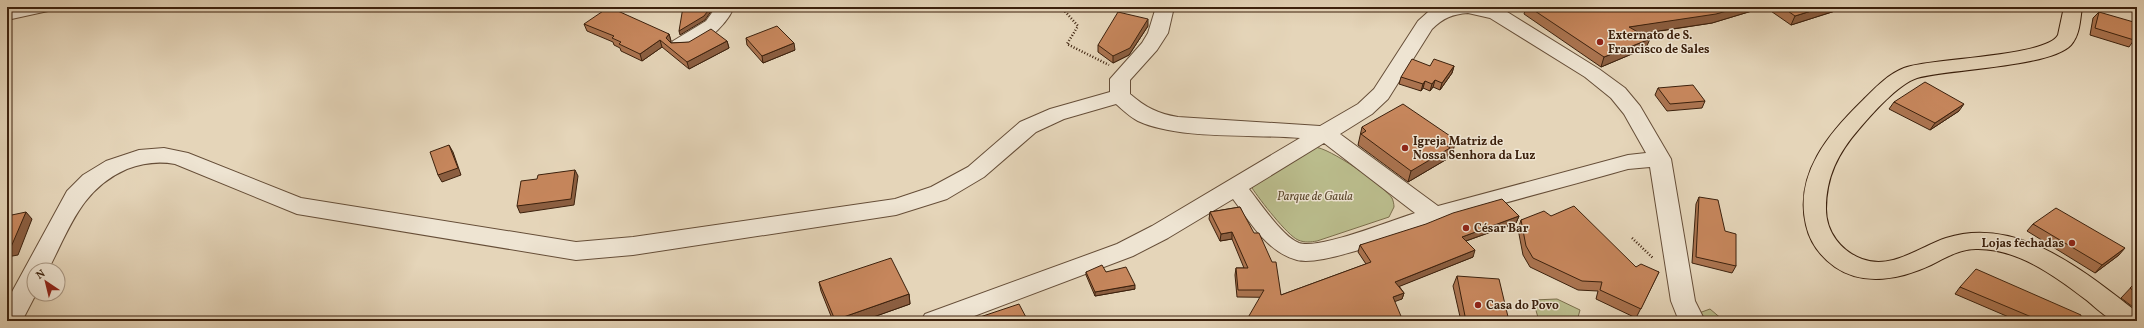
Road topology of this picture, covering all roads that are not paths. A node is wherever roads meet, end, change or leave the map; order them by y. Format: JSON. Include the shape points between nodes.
{"nodes":[{"id":1,"x":41,"y":7,"type":"edge"},
{"id":2,"x":725,"y":7,"type":"edge"},
{"id":3,"x":1165,"y":7,"type":"edge"},
{"id":4,"x":2073,"y":7,"type":"edge"},
{"id":5,"x":1476,"y":8,"type":"edge"},
{"id":6,"x":7,"y":14,"type":"edge"},
{"id":7,"x":680,"y":45,"type":"edge"},
{"id":8,"x":1120,"y":96,"type":"junction"},
{"id":9,"x":1326,"y":134,"type":"junction"},
{"id":10,"x":1660,"y":159,"type":"junction"},
{"id":11,"x":1235,"y":186,"type":"junction"},
{"id":12,"x":1434,"y":215,"type":"junction"},
{"id":13,"x":40,"y":262,"type":"edge"},
{"id":14,"x":26,"y":289,"type":"edge"},
{"id":15,"x":9,"y":321,"type":"edge"},
{"id":16,"x":934,"y":321,"type":"edge"},
{"id":17,"x":1692,"y":321,"type":"edge"},
{"id":18,"x":2131,"y":321,"type":"edge"}],
"edges":[{"from":1,"to":6,"type":"street"},
{"from":2,"to":7,"type":"street","via":[[722,15],[712,26]]},
{"from":3,"to":8,"type":"street","via":[[1158,33],[1150,46],[1120,79]]},
{"from":4,"to":18,"type":"main road","via":[[2067,35],[2056,48],[1910,73],[1892,83],[1832,148],[1823,164],[1813,195],[1814,217],[1825,244],[1842,260],[1864,269],[1887,271],[1906,267],[1951,245],[1968,240],[1985,239],[2000,242],[2051,264]]},
{"from":5,"to":9,"type":"street","via":[[1450,9],[1435,16],[1425,25],[1381,94],[1365,109]]},
{"from":5,"to":10,"type":"street","via":[[1497,14],[1592,73],[1618,93],[1633,112]]},
{"from":8,"to":9,"type":"street","via":[[1145,115],[1168,123],[1210,128]]},
{"from":8,"to":13,"type":"street","via":[[1057,114],[1028,126],[976,172],[939,193],[896,207],[632,246],[576,251],[297,206],[180,158],[161,154],[136,158],[112,167],[90,180],[75,196]]},
{"from":9,"to":11,"type":"street"},
{"from":9,"to":12,"type":"street"},
{"from":10,"to":12,"type":"street","via":[[1628,162]]},
{"from":10,"to":17,"type":"street","via":[[1683,301]]},
{"from":11,"to":12,"type":"street","via":[[1282,244],[1295,251],[1312,253],[1330,250]]},
{"from":11,"to":16,"type":"street","via":[[1126,250]]},
{"from":14,"to":15,"type":"street"}]}
